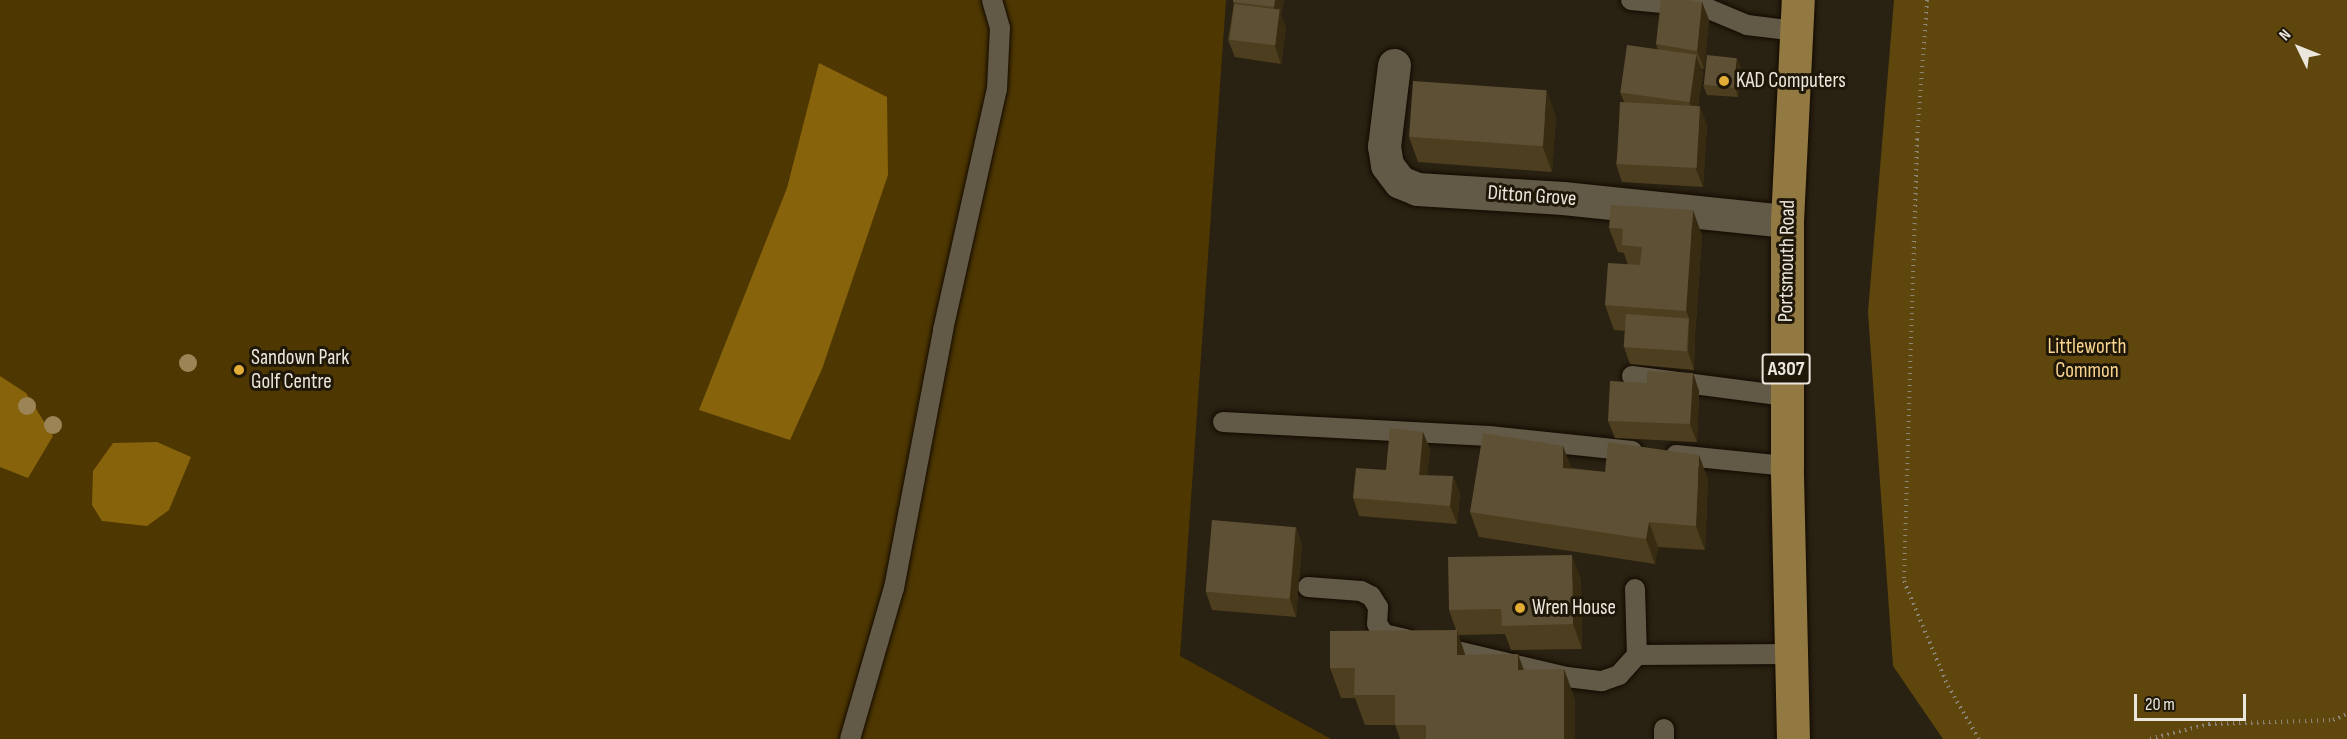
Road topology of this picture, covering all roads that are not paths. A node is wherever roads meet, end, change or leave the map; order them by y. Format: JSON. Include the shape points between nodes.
{"nodes":[{"id":1,"x":992,"y":0,"type":"edge"},
{"id":2,"x":1631,"y":0,"type":"edge"},
{"id":3,"x":1796,"y":16,"type":"edge"},
{"id":4,"x":1394,"y":65,"type":"dead end"},
{"id":5,"x":1787,"y":221,"type":"junction"},
{"id":6,"x":1632,"y":376,"type":"dead end"},
{"id":7,"x":1786,"y":396,"type":"junction"},
{"id":8,"x":1223,"y":422,"type":"dead end"},
{"id":9,"x":1787,"y":466,"type":"junction"},
{"id":10,"x":1308,"y":587,"type":"dead end"},
{"id":11,"x":1635,"y":589,"type":"dead end"},
{"id":12,"x":1792,"y":654,"type":"junction"},
{"id":13,"x":1637,"y":655,"type":"junction"},
{"id":14,"x":850,"y":739,"type":"edge"},
{"id":15,"x":1793,"y":739,"type":"edge"}],
"edges":[{"from":1,"to":14,"type":"lane","via":[[1000,28],[997,89],[943,330],[894,588]]},
{"from":2,"to":3,"type":"lane","via":[[1704,7],[1746,25]]},
{"from":3,"to":5,"type":"main road","name":"Portsmouth Road","number":"A307"},
{"from":4,"to":5,"type":"street","name":"Ditton Grove","via":[[1384,146],[1387,165],[1400,182],[1417,189],[1563,198]]},
{"from":5,"to":7,"type":"main road","name":"Portsmouth Road","number":"A307"},
{"from":6,"to":7,"type":"lane"},
{"from":7,"to":9,"type":"main road","name":"Portsmouth Road","number":"A307"},
{"from":8,"to":9,"type":"lane","via":[[1489,436]]},
{"from":9,"to":12,"type":"main road","name":"Portsmouth Road","number":"A307"},
{"from":10,"to":13,"type":"lane","via":[[1361,591],[1371,596],[1378,607],[1377,624],[1384,634],[1568,677],[1602,681],[1619,675]]},
{"from":11,"to":13,"type":"lane"},
{"from":12,"to":13,"type":"lane"},
{"from":12,"to":15,"type":"main road","name":"Portsmouth Road","number":"A307"}]}
